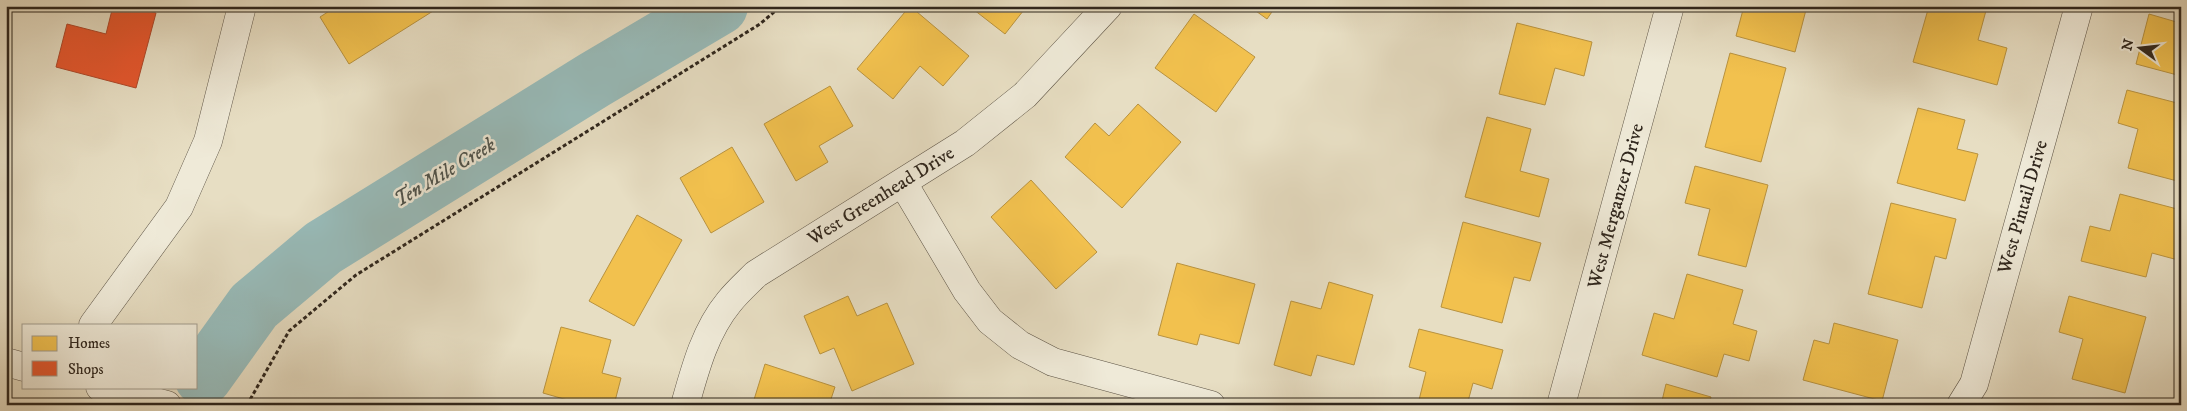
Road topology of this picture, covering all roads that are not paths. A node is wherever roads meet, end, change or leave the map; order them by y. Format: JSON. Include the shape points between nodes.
{"nodes":[{"id":1,"x":242,"y":6,"type":"edge"},
{"id":2,"x":1108,"y":6,"type":"edge"},
{"id":3,"x":1670,"y":6,"type":"edge"},
{"id":4,"x":2079,"y":6,"type":"edge"},
{"id":5,"x":902,"y":184,"type":"junction"},
{"id":6,"x":94,"y":324,"type":"edge"},
{"id":7,"x":6,"y":362,"type":"edge"},
{"id":8,"x":22,"y":366,"type":"edge"},
{"id":9,"x":104,"y":388,"type":"edge"},
{"id":10,"x":167,"y":405,"type":"edge"},
{"id":11,"x":685,"y":405,"type":"edge"},
{"id":12,"x":1211,"y":405,"type":"edge"},
{"id":13,"x":1561,"y":405,"type":"edge"},
{"id":14,"x":1961,"y":405,"type":"edge"}],
"edges":[{"from":1,"to":6,"type":"street","via":[[208,141],[178,207]]},
{"from":2,"to":5,"type":"street","name":"West Greenhead Drive","via":[[1025,96],[965,143]]},
{"from":3,"to":13,"type":"street","name":"West Merganzer Drive"},
{"from":4,"to":14,"type":"street","name":"West Pintail Drive","via":[[1974,384]]},
{"from":5,"to":11,"type":"street","name":"West Greenhead Drive","via":[[756,274],[728,302],[709,333]]},
{"from":5,"to":12,"type":"street","via":[[967,291],[990,321],[1020,345],[1053,362]]},
{"from":7,"to":8,"type":"street"},
{"from":9,"to":10,"type":"street"}]}
